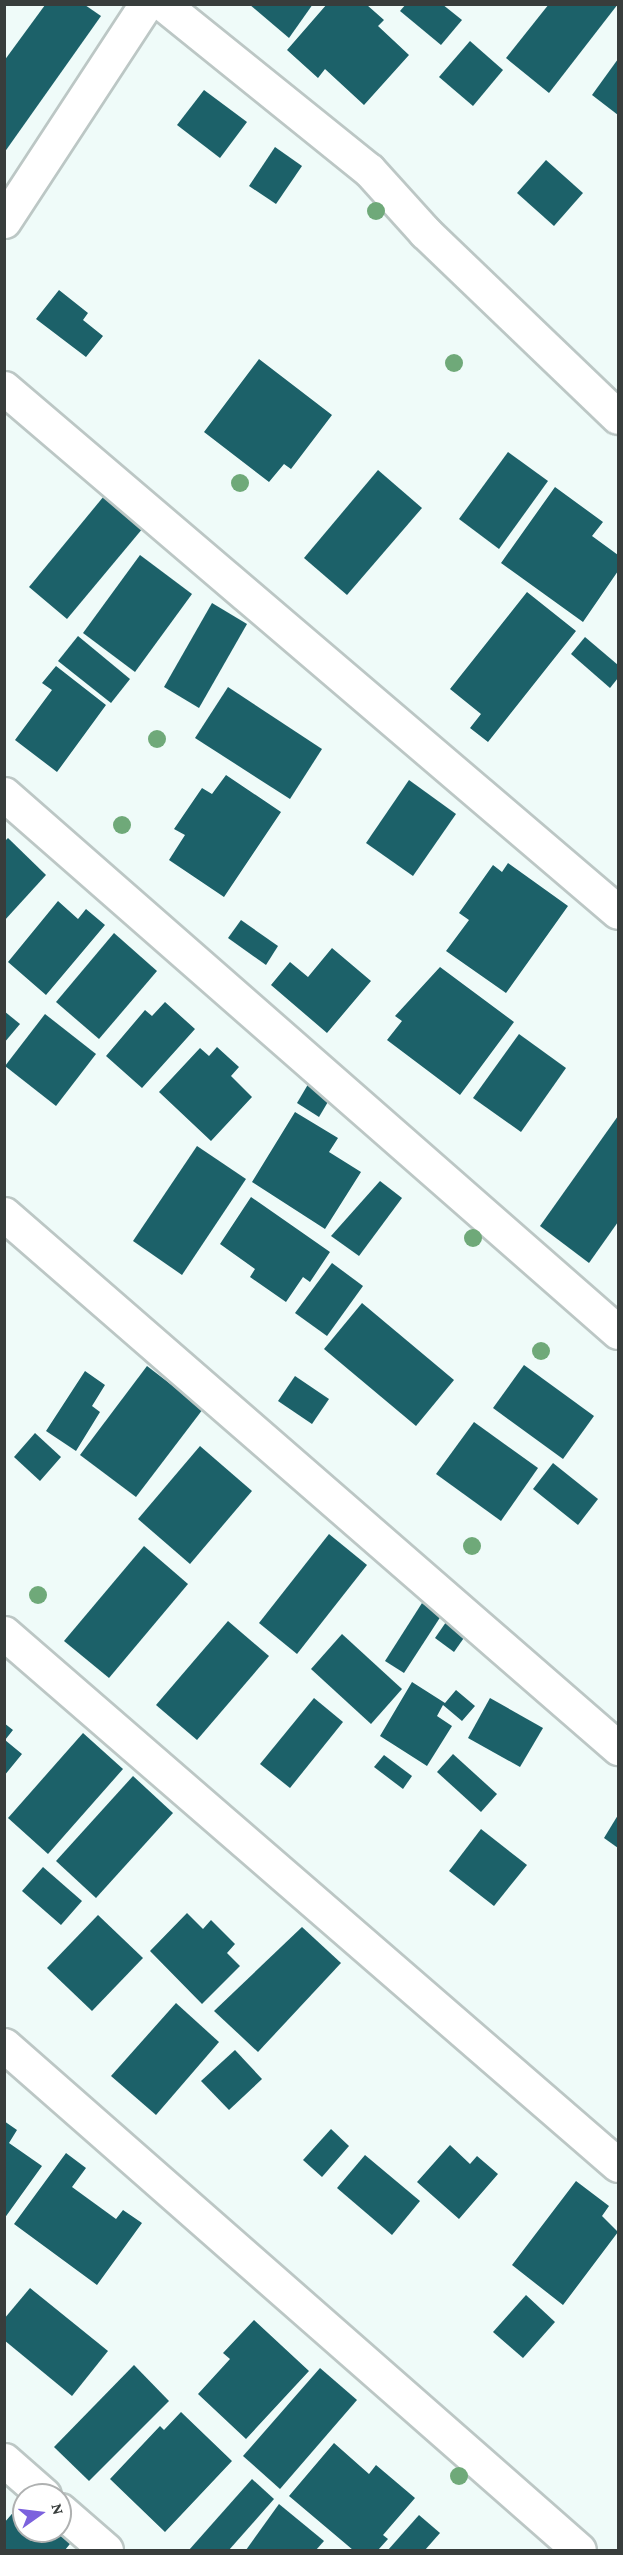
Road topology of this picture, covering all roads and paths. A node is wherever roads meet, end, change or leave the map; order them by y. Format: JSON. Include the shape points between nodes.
{"nodes":[{"id":1,"x":146,"y":4,"type":"edge"},
{"id":2,"x":163,"y":4,"type":"edge"},
{"id":3,"x":4,"y":221,"type":"edge"},
{"id":4,"x":4,"y":388,"type":"edge"},
{"id":5,"x":618,"y":417,"type":"edge"},
{"id":6,"x":4,"y":794,"type":"edge"},
{"id":7,"x":618,"y":912,"type":"edge"},
{"id":8,"x":4,"y":1214,"type":"edge"},
{"id":9,"x":618,"y":1332,"type":"edge"},
{"id":10,"x":4,"y":1632,"type":"edge"},
{"id":11,"x":618,"y":1748,"type":"edge"},
{"id":12,"x":4,"y":2045,"type":"edge"},
{"id":13,"x":618,"y":2164,"type":"edge"},
{"id":14,"x":4,"y":2460,"type":"edge"},
{"id":15,"x":30,"y":2483,"type":"edge"},
{"id":16,"x":72,"y":2520,"type":"edge"},
{"id":17,"x":106,"y":2550,"type":"edge"},
{"id":18,"x":579,"y":2550,"type":"edge"}],
"edges":[{"from":1,"to":3,"type":"street"},
{"from":2,"to":5,"type":"street","via":[[369,170],[457,263]]},
{"from":4,"to":7,"type":"street"},
{"from":6,"to":9,"type":"street"},
{"from":8,"to":11,"type":"street"},
{"from":10,"to":13,"type":"street"},
{"from":12,"to":18,"type":"street"},
{"from":14,"to":15,"type":"street"},
{"from":16,"to":17,"type":"street"}]}
